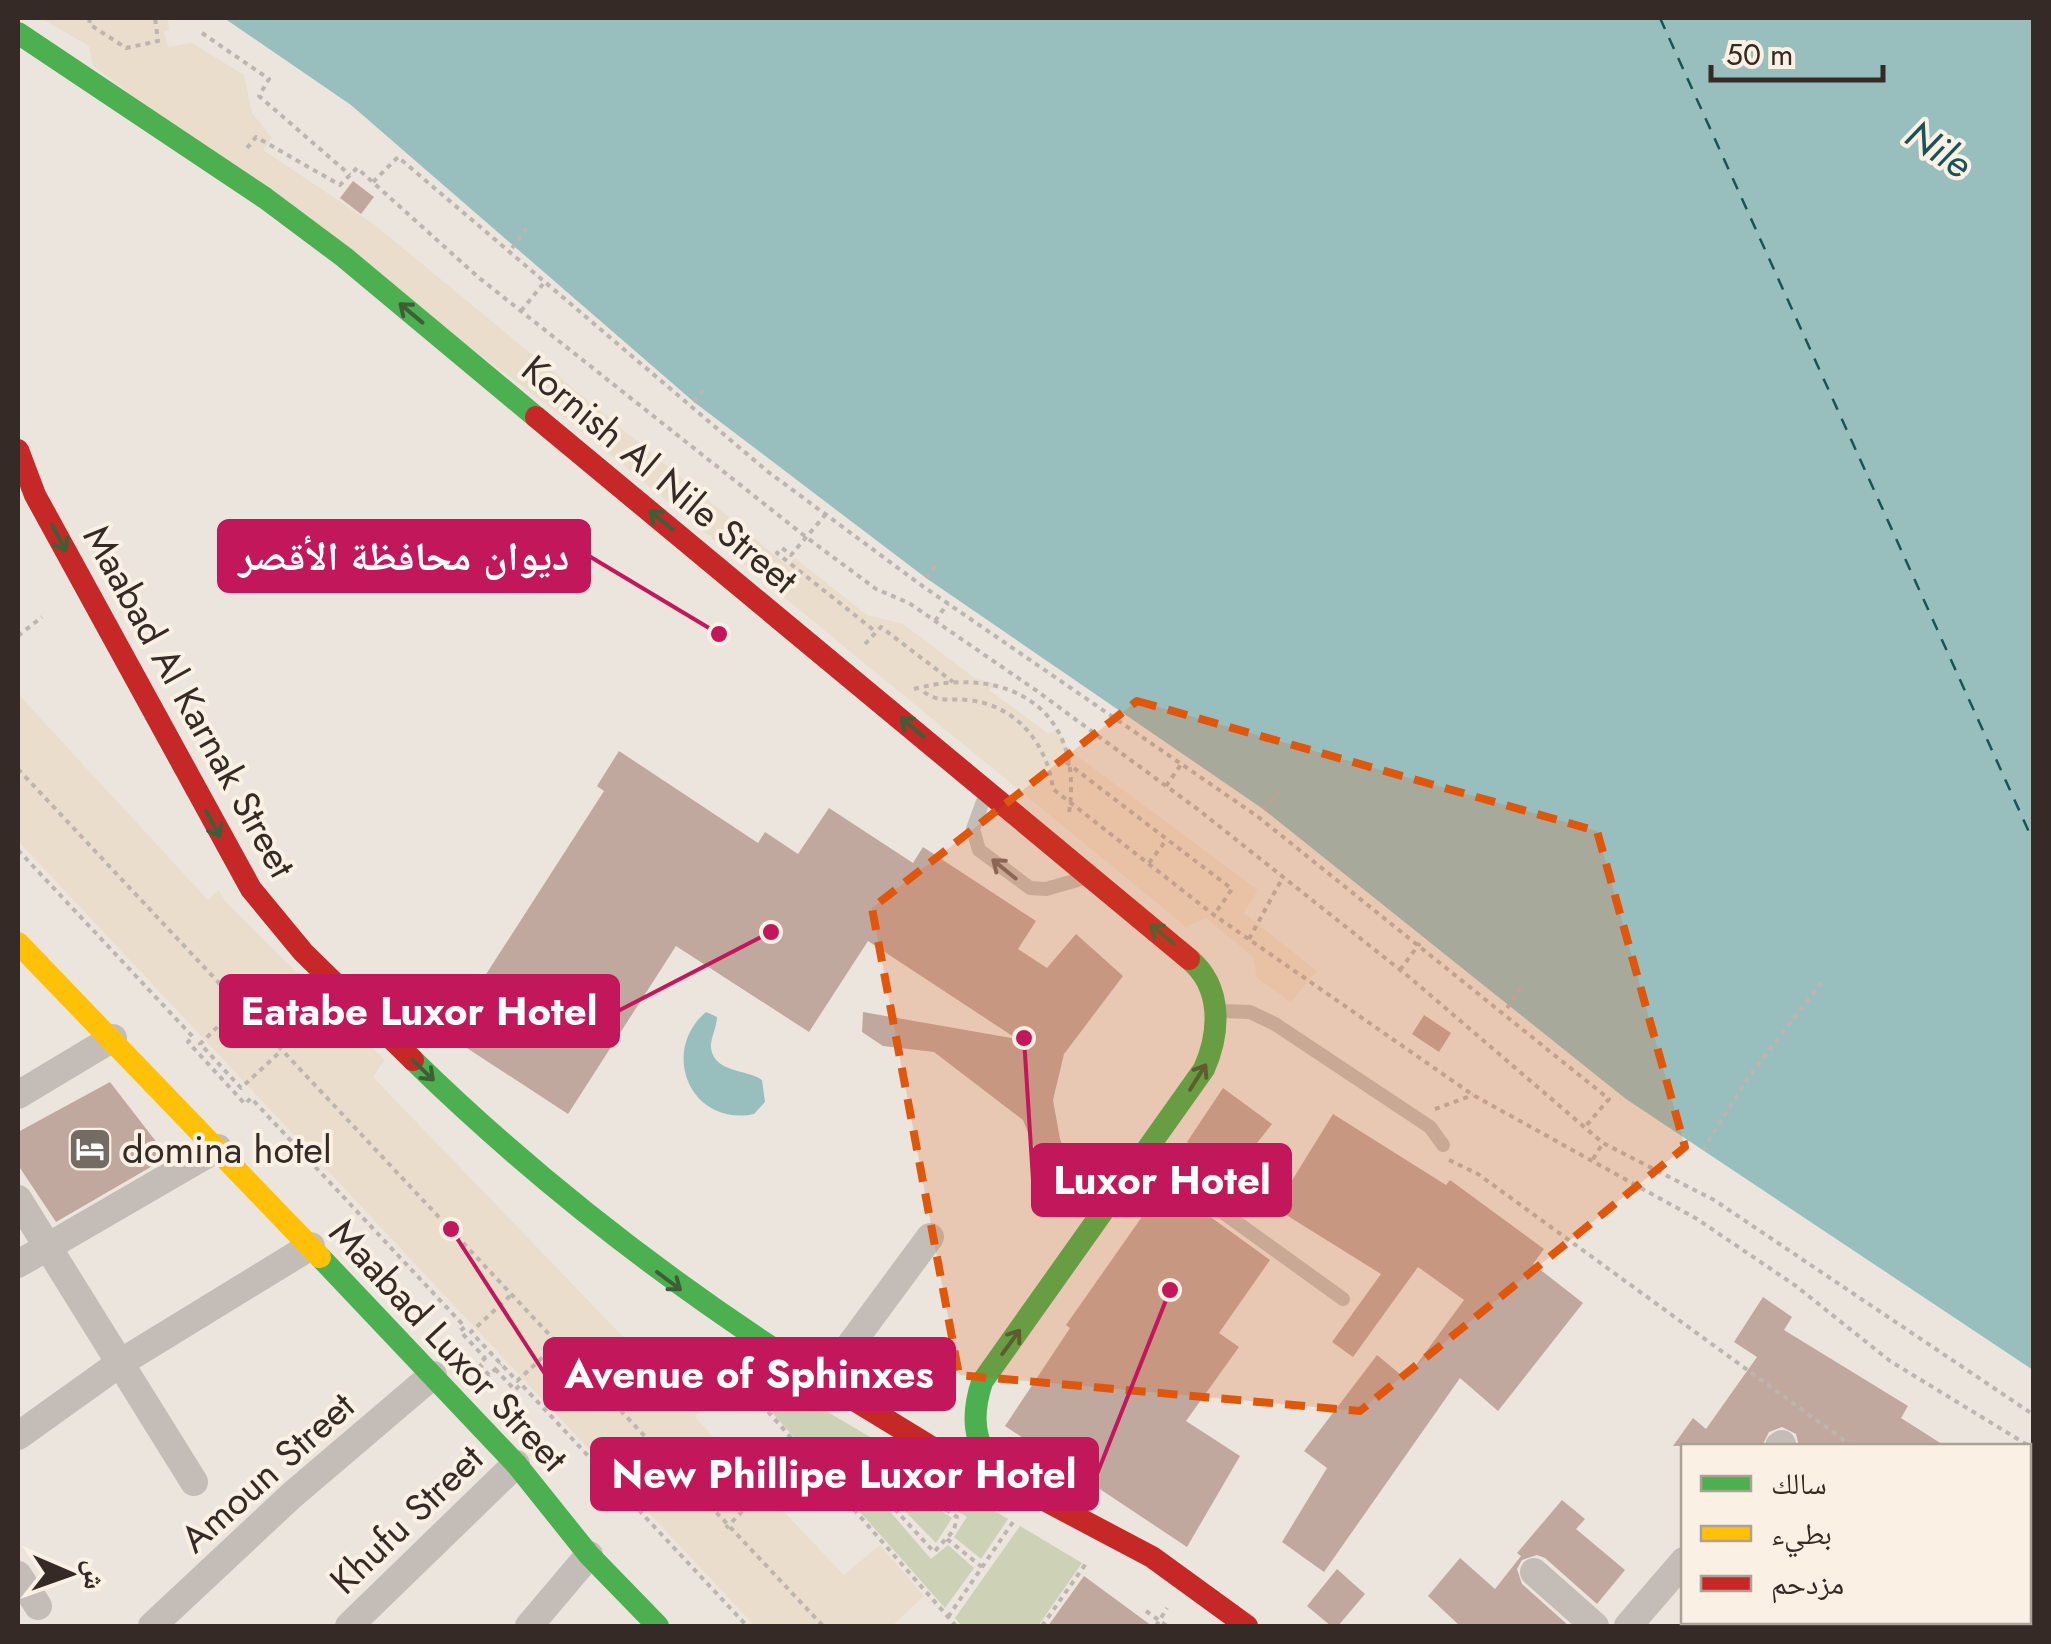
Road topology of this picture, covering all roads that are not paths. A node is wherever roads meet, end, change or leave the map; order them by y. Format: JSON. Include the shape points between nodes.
{"nodes":[{"id":1,"x":24,"y":46,"type":"edge"},
{"id":2,"x":18,"y":450,"type":"edge"},
{"id":3,"x":987,"y":790,"type":"junction"},
{"id":4,"x":1091,"y":876,"type":"junction"},
{"id":5,"x":18,"y":943,"type":"edge"},
{"id":6,"x":1217,"y":1011,"type":"junction"},
{"id":7,"x":113,"y":1038,"type":"junction"},
{"id":8,"x":18,"y":1095,"type":"edge"},
{"id":9,"x":1442,"y":1145,"type":"road end"},
{"id":10,"x":218,"y":1148,"type":"junction"},
{"id":11,"x":1145,"y":1156,"type":"junction"},
{"id":12,"x":18,"y":1198,"type":"edge"},
{"id":13,"x":930,"y":1237,"type":"dead end"},
{"id":14,"x":47,"y":1246,"type":"junction"},
{"id":15,"x":311,"y":1246,"type":"junction"},
{"id":16,"x":18,"y":1264,"type":"edge"},
{"id":17,"x":1344,"y":1299,"type":"dead end"},
{"id":18,"x":120,"y":1363,"type":"junction"},
{"id":19,"x":433,"y":1375,"type":"junction"},
{"id":20,"x":823,"y":1382,"type":"junction"},
{"id":21,"x":982,"y":1382,"type":"junction"},
{"id":22,"x":953,"y":1407,"type":"dead end"},
{"id":23,"x":929,"y":1423,"type":"dead end"},
{"id":24,"x":903,"y":1431,"type":"junction"},
{"id":25,"x":18,"y":1436,"type":"edge"},
{"id":26,"x":516,"y":1464,"type":"junction"},
{"id":27,"x":194,"y":1482,"type":"dead end"},
{"id":28,"x":1022,"y":1489,"type":"junction"},
{"id":29,"x":589,"y":1555,"type":"junction"},
{"id":30,"x":1681,"y":1564,"type":"edge"},
{"id":31,"x":1534,"y":1572,"type":"dead end"},
{"id":32,"x":18,"y":1575,"type":"edge"},
{"id":33,"x":38,"y":1606,"type":"dead end"},
{"id":34,"x":152,"y":1626,"type":"edge"},
{"id":35,"x":349,"y":1626,"type":"edge"},
{"id":36,"x":530,"y":1626,"type":"edge"},
{"id":37,"x":658,"y":1626,"type":"edge"},
{"id":38,"x":1247,"y":1626,"type":"edge"},
{"id":39,"x":1595,"y":1626,"type":"edge"},
{"id":40,"x":1628,"y":1626,"type":"edge"}],
"edges":[{"from":3,"to":1,"type":"main road","name":"Kornish Al Nile Street","one_way":true,"via":[[318,237]]},
{"from":2,"to":20,"type":"main road","name":"Maabad Al Karnak Street","one_way":true,"via":[[36,496],[229,854],[284,931],[501,1146],[682,1291]]},
{"from":3,"to":4,"type":"main road","name":"Kornish Al Nile Street"},
{"from":4,"to":3,"type":"lane","one_way":true,"via":[[1030,888],[979,850],[973,829]]},
{"from":6,"to":4,"type":"main road","name":"Kornish Al Nile Street","one_way":true,"via":[[1191,957]]},
{"from":5,"to":7,"type":"main road","name":"Maabad Luxor Street"},
{"from":6,"to":9,"type":"lane","via":[[1262,1017],[1421,1121]]},
{"from":11,"to":6,"type":"main road","one_way":true,"via":[[1204,1069]]},
{"from":7,"to":8,"type":"street"},
{"from":7,"to":10,"type":"main road","name":"Maabad Luxor Street"},
{"from":10,"to":14,"type":"street"},
{"from":10,"to":15,"type":"main road","name":"Maabad Luxor Street"},
{"from":11,"to":17,"type":"lane"},
{"from":21,"to":11,"type":"main road","one_way":true},
{"from":12,"to":14,"type":"street"},
{"from":13,"to":20,"type":"street"},
{"from":14,"to":16,"type":"street"},
{"from":14,"to":18,"type":"street"},
{"from":15,"to":18,"type":"street"},
{"from":15,"to":19,"type":"main road","name":"Maabad Luxor Street"},
{"from":18,"to":25,"type":"street"},
{"from":18,"to":27,"type":"street"},
{"from":19,"to":26,"type":"main road","name":"Maabad Luxor Street"},
{"from":19,"to":34,"type":"street","name":"Amoun Street"},
{"from":20,"to":24,"type":"main road","name":"Maabad Al Karnak Street"},
{"from":21,"to":22,"type":"main road"},
{"from":21,"to":28,"type":"main road","via":[[973,1434],[986,1462]]},
{"from":23,"to":24,"type":"main road"},
{"from":24,"to":28,"type":"main road","name":"Maabad Al Karnak Street","via":[[959,1464]]},
{"from":26,"to":29,"type":"main road","name":"Maabad Luxor Street"},
{"from":26,"to":35,"type":"street","name":"Khufu Street"},
{"from":28,"to":38,"type":"main road","name":"Maabad Al Karnak Street","via":[[1152,1557]]},
{"from":29,"to":36,"type":"street"},
{"from":29,"to":37,"type":"main road","name":"Maabad Luxor Street"},
{"from":30,"to":40,"type":"street"},
{"from":31,"to":39,"type":"street"},
{"from":32,"to":33,"type":"street"}]}
